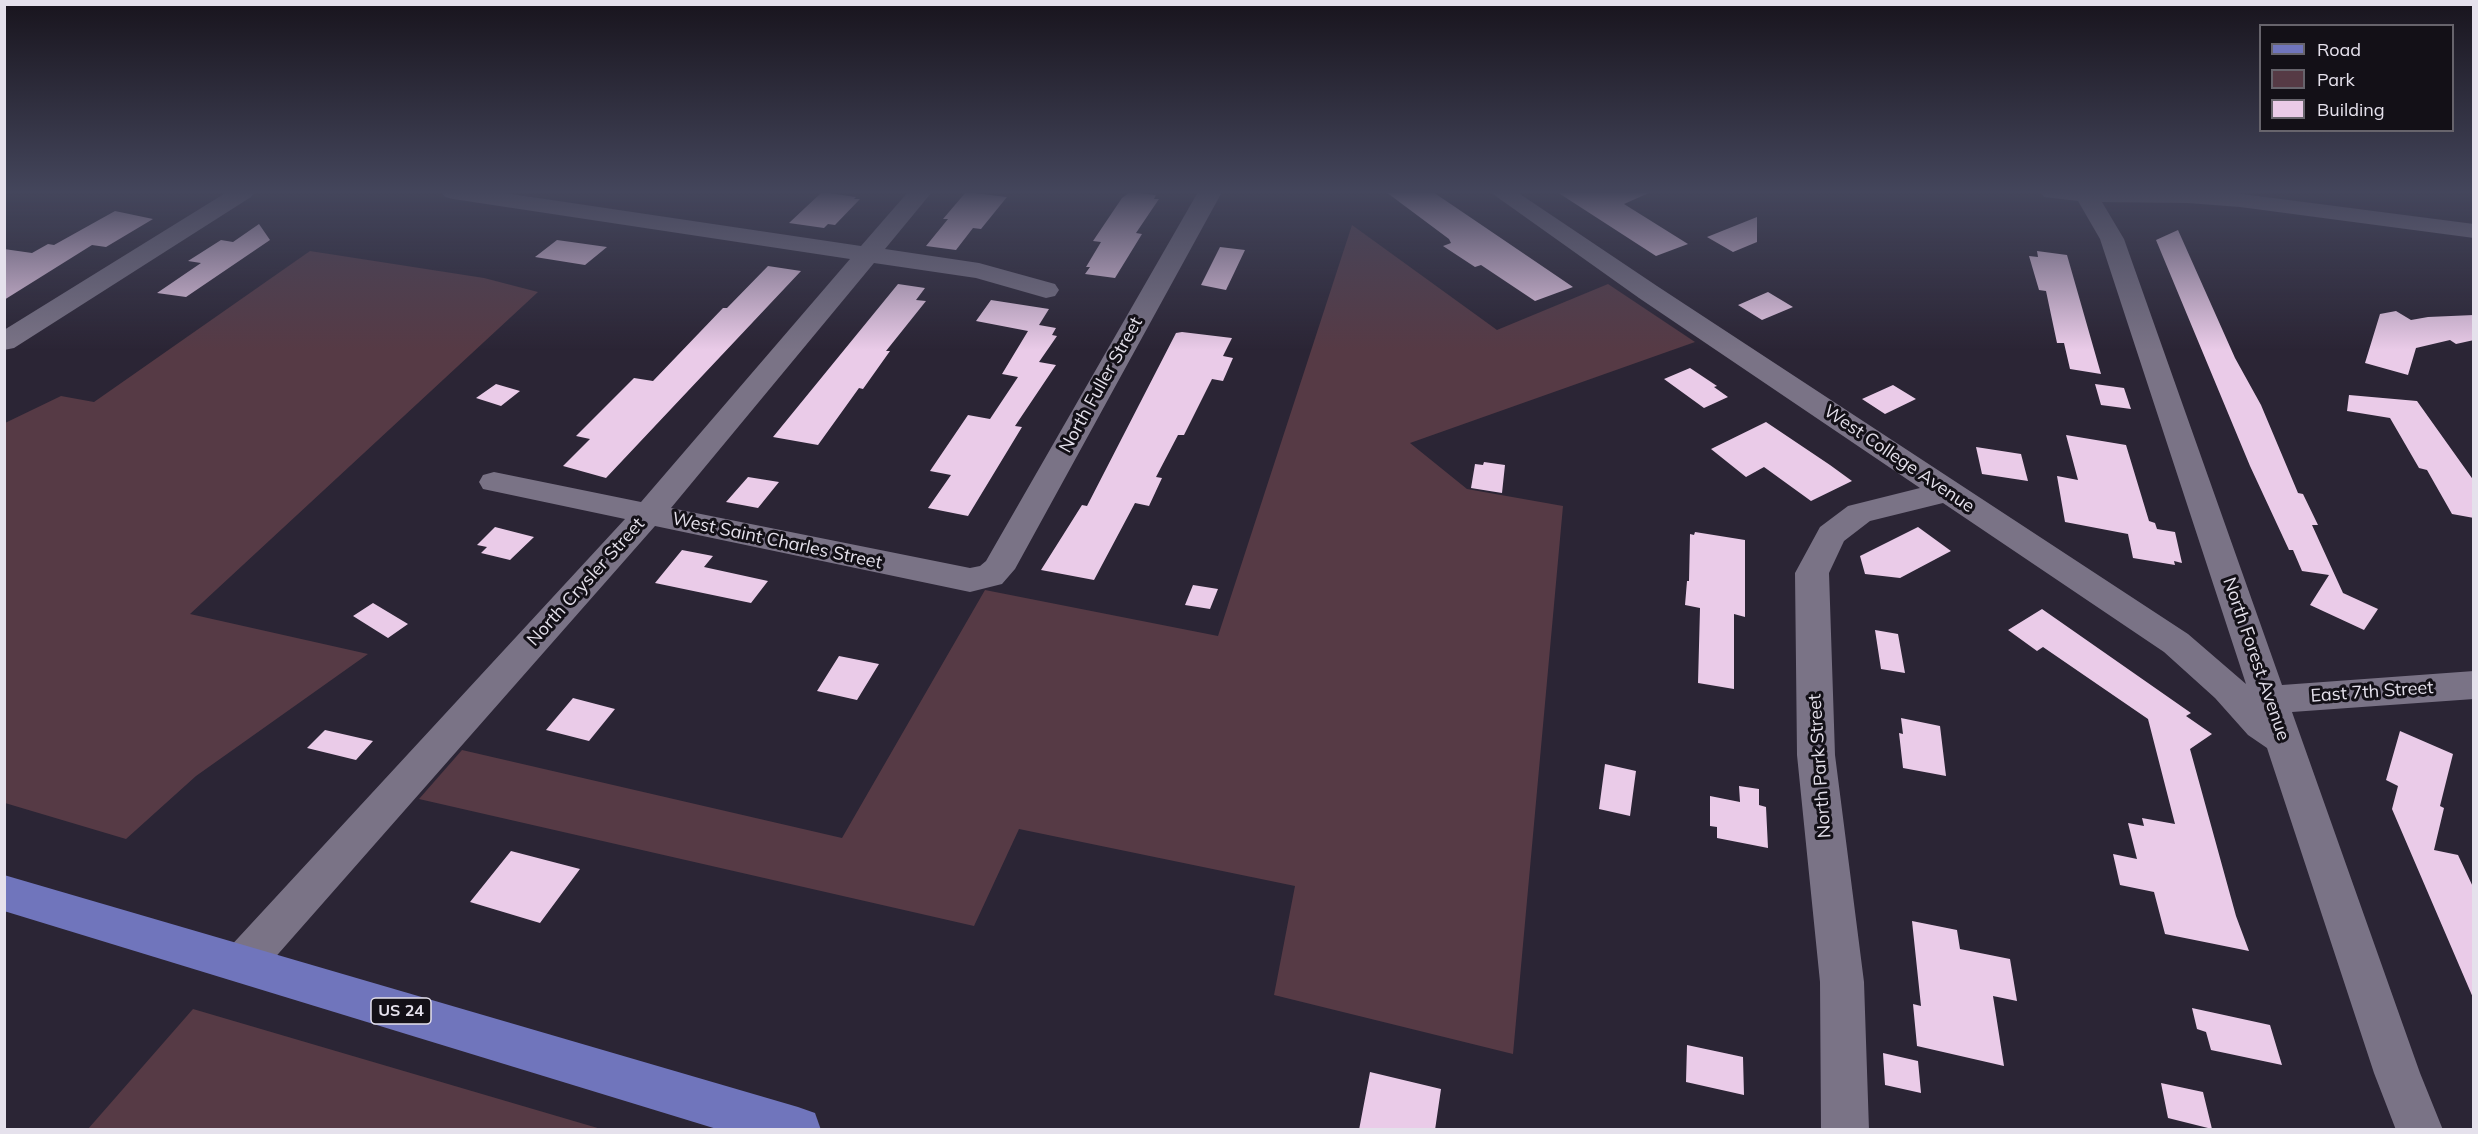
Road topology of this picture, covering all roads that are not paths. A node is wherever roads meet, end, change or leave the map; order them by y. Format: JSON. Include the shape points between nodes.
{"nodes":[{"id":1,"x":159,"y":245,"type":"edge"},
{"id":2,"x":817,"y":245,"type":"edge"},
{"id":3,"x":875,"y":245,"type":"edge"},
{"id":4,"x":1180,"y":245,"type":"edge"},
{"id":5,"x":1579,"y":245,"type":"edge"},
{"id":6,"x":2114,"y":245,"type":"edge"},
{"id":7,"x":867,"y":254,"type":"junction"},
{"id":8,"x":1046,"y":290,"type":"dead end"},
{"id":9,"x":4,"y":342,"type":"edge"},
{"id":10,"x":494,"y":482,"type":"dead end"},
{"id":11,"x":1949,"y":491,"type":"junction"},
{"id":12,"x":648,"y":514,"type":"junction"},
{"id":13,"x":990,"y":576,"type":"joint"},
{"id":14,"x":2474,"y":685,"type":"edge"},
{"id":15,"x":2270,"y":700,"type":"junction"},
{"id":16,"x":2284,"y":740,"type":"junction"},
{"id":17,"x":4,"y":893,"type":"edge"},
{"id":18,"x":242,"y":964,"type":"junction"},
{"id":19,"x":798,"y":1130,"type":"edge"},
{"id":20,"x":1845,"y":1130,"type":"edge"},
{"id":21,"x":2420,"y":1130,"type":"edge"}],
"edges":[{"from":1,"to":9,"type":"street"},
{"from":2,"to":7,"type":"street"},
{"from":3,"to":7,"type":"street","name":"North Crysler Street"},
{"from":4,"to":13,"type":"street","name":"North Fuller Street","via":[[998,570]]},
{"from":5,"to":11,"type":"street","name":"West College Avenue"},
{"from":6,"to":15,"type":"street","name":"North Forest Avenue"},
{"from":7,"to":8,"type":"street","via":[[979,271]]},
{"from":7,"to":12,"type":"street","name":"North Crysler Street"},
{"from":10,"to":12,"type":"street","name":"West Saint Charles Street"},
{"from":11,"to":16,"type":"street","name":"West College Avenue","via":[[2176,643],[2228,688],[2261,725]]},
{"from":11,"to":20,"type":"street","name":"North Park Street","via":[[1859,513],[1831,535],[1812,573],[1816,755],[1842,982]]},
{"from":12,"to":13,"type":"street","name":"West Saint Charles Street","via":[[970,580]]},
{"from":12,"to":18,"type":"street","name":"North Crysler Street"},
{"from":14,"to":15,"type":"street","name":"East 7th Street"},
{"from":15,"to":16,"type":"street","name":"North Forest Avenue"},
{"from":16,"to":21,"type":"street","name":"North Forest Avenue"},
{"from":17,"to":18,"type":"main road","number":"US 24"},
{"from":18,"to":19,"type":"main road","number":"US 24"}]}
